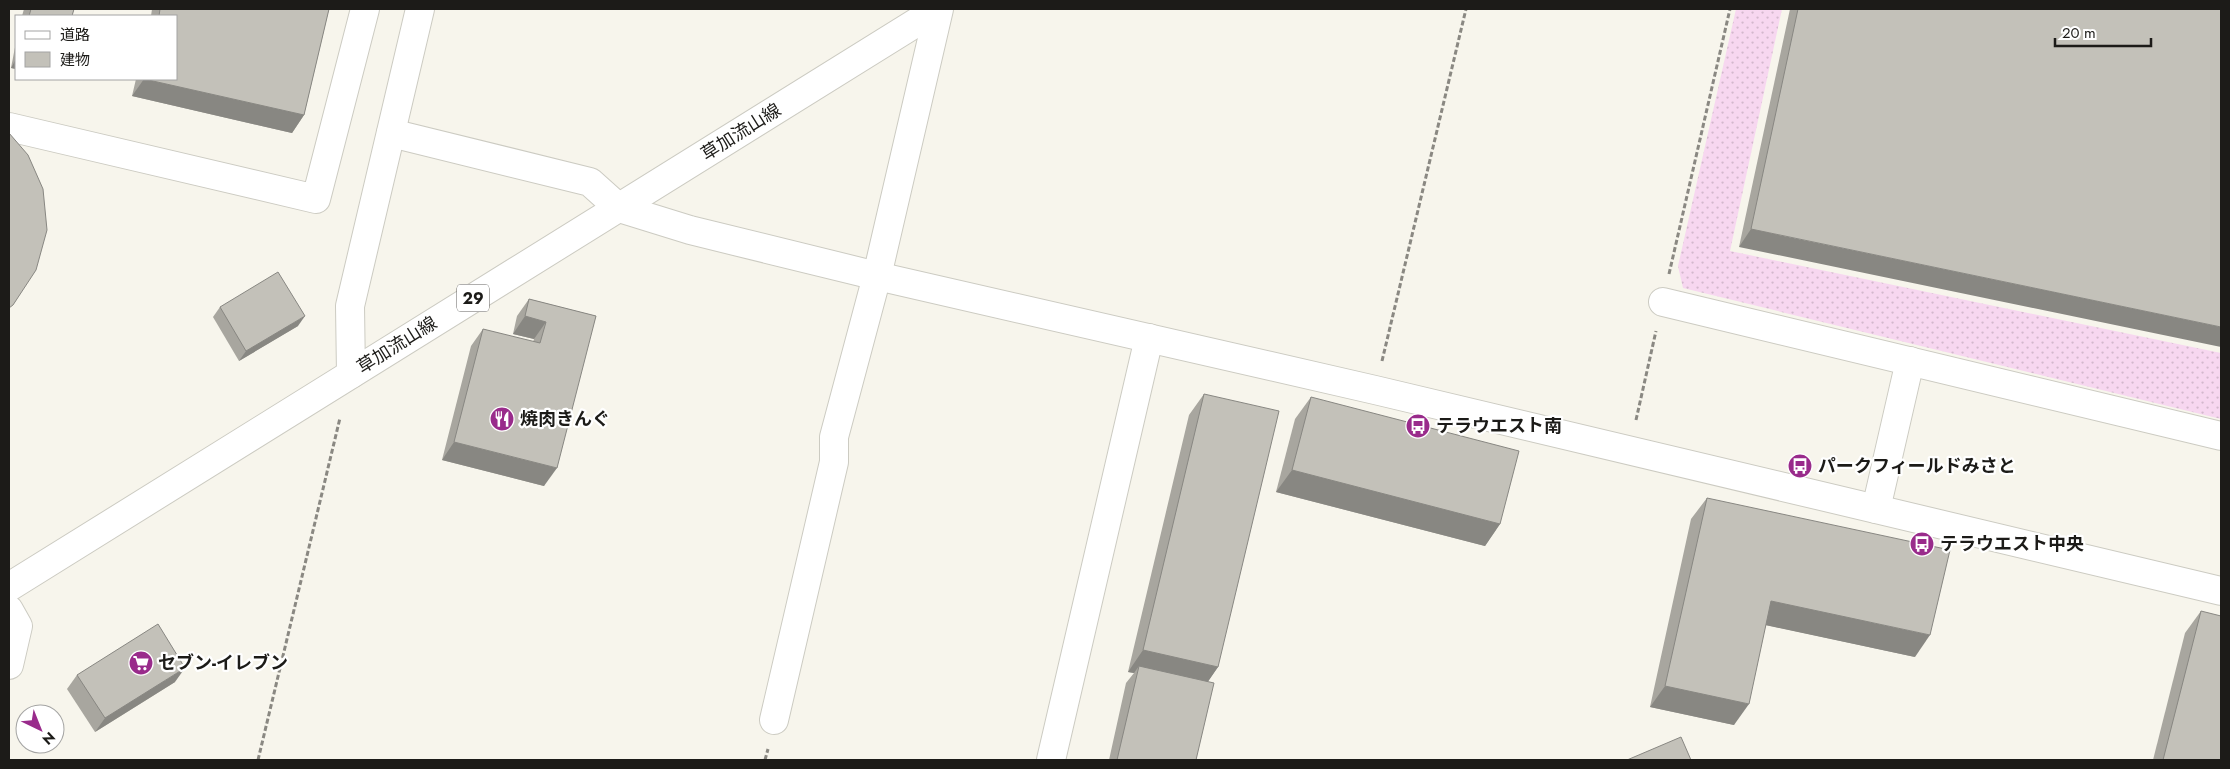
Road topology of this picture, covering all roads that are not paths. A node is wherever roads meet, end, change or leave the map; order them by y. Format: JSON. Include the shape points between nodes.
{"nodes":[{"id":1,"x":365,"y":9,"type":"edge"},
{"id":2,"x":420,"y":9,"type":"edge"},
{"id":3,"x":938,"y":9,"type":"edge"},
{"id":4,"x":9,"y":127,"type":"edge"},
{"id":5,"x":391,"y":132,"type":"junction"},
{"id":6,"x":619,"y":208,"type":"junction"},
{"id":7,"x":877,"y":276,"type":"junction"},
{"id":8,"x":1663,"y":302,"type":"road end"},
{"id":9,"x":1148,"y":338,"type":"junction"},
{"id":10,"x":1910,"y":361,"type":"junction"},
{"id":11,"x":351,"y":374,"type":"junction"},
{"id":12,"x":2221,"y":436,"type":"edge"},
{"id":13,"x":1876,"y":509,"type":"junction"},
{"id":14,"x":9,"y":587,"type":"edge"},
{"id":15,"x":2221,"y":592,"type":"edge"},
{"id":16,"x":9,"y":610,"type":"edge"},
{"id":17,"x":9,"y":665,"type":"edge"},
{"id":18,"x":774,"y":720,"type":"dead end"},
{"id":19,"x":1051,"y":760,"type":"edge"}],
"edges":[{"from":1,"to":4,"type":"street","via":[[316,199]]},
{"from":2,"to":5,"type":"street"},
{"from":3,"to":6,"type":"street","name":"草加流山線","number":"29"},
{"from":3,"to":7,"type":"street"},
{"from":5,"to":6,"type":"street","via":[[590,182]]},
{"from":5,"to":11,"type":"street","via":[[350,306]]},
{"from":6,"to":7,"type":"street","via":[[690,230]]},
{"from":6,"to":11,"type":"street","name":"草加流山線","number":"29"},
{"from":7,"to":9,"type":"street"},
{"from":7,"to":18,"type":"street","via":[[834,437],[834,462]]},
{"from":8,"to":10,"type":"street"},
{"from":9,"to":13,"type":"street"},
{"from":9,"to":19,"type":"street"},
{"from":10,"to":12,"type":"street"},
{"from":10,"to":13,"type":"street"},
{"from":11,"to":14,"type":"street","name":"草加流山線","number":"29"},
{"from":13,"to":15,"type":"street"},
{"from":16,"to":17,"type":"street","via":[[18,626]]}]}
